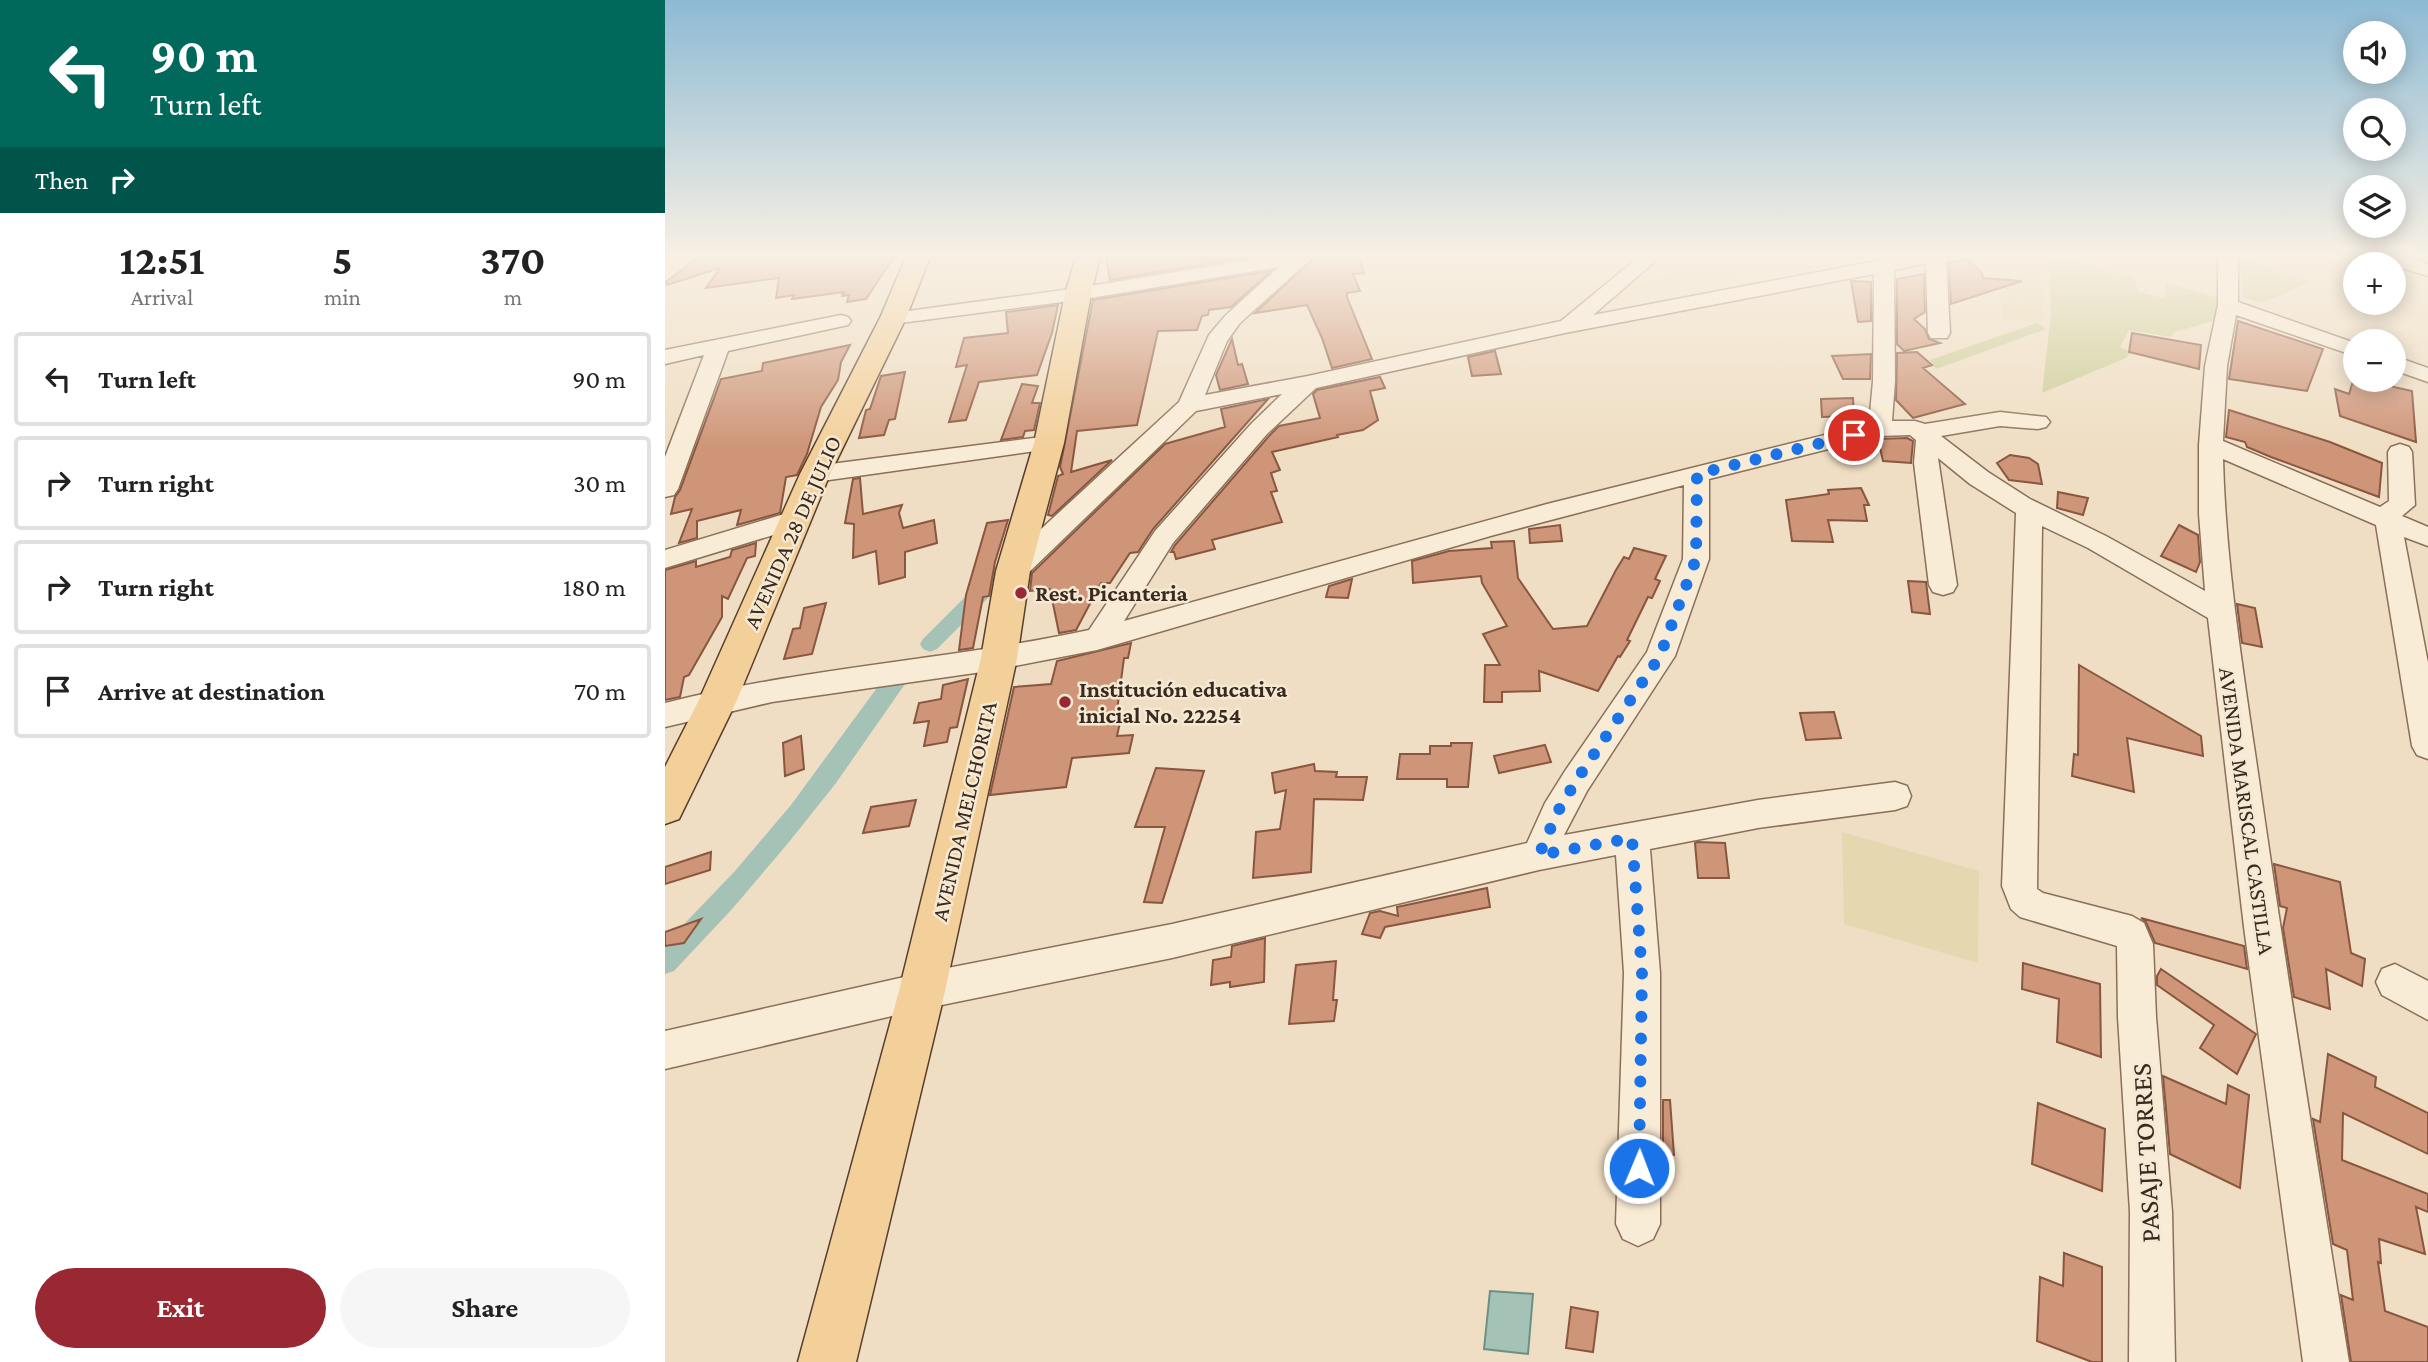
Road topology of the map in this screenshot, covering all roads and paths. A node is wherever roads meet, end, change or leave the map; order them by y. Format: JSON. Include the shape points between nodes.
{"nodes":[{"id":1,"x":841,"y":321,"type":"dead end"},
{"id":2,"x":892,"y":321,"type":"edge"},
{"id":3,"x":1074,"y":321,"type":"edge"},
{"id":4,"x":1232,"y":321,"type":"edge"},
{"id":5,"x":1574,"y":321,"type":"edge"},
{"id":6,"x":1600,"y":321,"type":"edge"},
{"id":7,"x":1884,"y":321,"type":"edge"},
{"id":8,"x":1939,"y":321,"type":"edge"},
{"id":9,"x":2225,"y":321,"type":"edge"},
{"id":10,"x":2272,"y":321,"type":"edge"},
{"id":11,"x":1566,"y":327,"type":"junction"},
{"id":12,"x":1939,"y":333,"type":"dead end"},
{"id":13,"x":2343,"y":346,"type":"edge"},
{"id":14,"x":718,"y":348,"type":"junction"},
{"id":15,"x":665,"y":358,"type":"edge"},
{"id":16,"x":2406,"y":367,"type":"edge"},
{"id":17,"x":2428,"y":375,"type":"edge"},
{"id":18,"x":1307,"y":383,"type":"junction"},
{"id":19,"x":1189,"y":405,"type":"junction"},
{"id":20,"x":2038,"y":422,"type":"dead end"},
{"id":21,"x":1880,"y":429,"type":"junction"},
{"id":22,"x":1926,"y":434,"type":"junction"},
{"id":23,"x":1049,"y":443,"type":"junction"},
{"id":24,"x":2211,"y":445,"type":"junction"},
{"id":25,"x":2400,"y":452,"type":"dead end"},
{"id":26,"x":815,"y":474,"type":"junction"},
{"id":27,"x":1697,"y":474,"type":"junction"},
{"id":28,"x":665,"y":489,"type":"edge"},
{"id":29,"x":2029,"y":509,"type":"junction"},
{"id":30,"x":2384,"y":519,"type":"junction"},
{"id":31,"x":795,"y":520,"type":"junction"},
{"id":32,"x":2428,"y":537,"type":"edge"},
{"id":33,"x":665,"y":559,"type":"edge"},
{"id":34,"x":1013,"y":571,"type":"junction"},
{"id":35,"x":1943,"y":585,"type":"dead end"},
{"id":36,"x":2221,"y":613,"type":"junction"},
{"id":37,"x":1099,"y":638,"type":"junction"},
{"id":38,"x":999,"y":658,"type":"junction"},
{"id":39,"x":718,"y":700,"type":"junction"},
{"id":40,"x":665,"y":715,"type":"edge"},
{"id":41,"x":2428,"y":746,"type":"edge"},
{"id":42,"x":1895,"y":796,"type":"dead end"},
{"id":43,"x":665,"y":807,"type":"edge"},
{"id":44,"x":1632,"y":838,"type":"junction"},
{"id":45,"x":1539,"y":855,"type":"junction"},
{"id":46,"x":2395,"y":982,"type":"dead end"},
{"id":47,"x":922,"y":990,"type":"junction"},
{"id":48,"x":2428,"y":1002,"type":"edge"},
{"id":49,"x":665,"y":1049,"type":"edge"},
{"id":50,"x":1637,"y":1224,"type":"dead end"},
{"id":51,"x":827,"y":1362,"type":"edge"},
{"id":52,"x":2152,"y":1362,"type":"edge"},
{"id":53,"x":2326,"y":1362,"type":"edge"}],
"edges":[{"from":1,"to":14,"type":"street"},
{"from":2,"to":26,"type":"main road","name":"AVENIDA 28 DE JULIO"},
{"from":3,"to":23,"type":"main road","name":"AVENIDA MELCHORITA"},
{"from":4,"to":19,"type":"street","via":[[1217,340]]},
{"from":5,"to":11,"type":"street"},
{"from":6,"to":11,"type":"street"},
{"from":7,"to":21,"type":"street"},
{"from":8,"to":12,"type":"street"},
{"from":9,"to":24,"type":"street","name":"AVENIDA MARISCAL CASTILLA","via":[[2216,366]]},
{"from":10,"to":13,"type":"street"},
{"from":11,"to":18,"type":"street"},
{"from":14,"to":15,"type":"street"},
{"from":14,"to":28,"type":"street"},
{"from":16,"to":17,"type":"street"},
{"from":18,"to":19,"type":"street"},
{"from":18,"to":37,"type":"street","via":[[1259,429],[1164,537]]},
{"from":19,"to":34,"type":"street"},
{"from":20,"to":22,"type":"street","via":[[2000,419]]},
{"from":21,"to":22,"type":"street","via":[[1915,428]]},
{"from":21,"to":27,"type":"street"},
{"from":22,"to":29,"type":"street","via":[[1979,478]]},
{"from":22,"to":35,"type":"street"},
{"from":23,"to":26,"type":"street"},
{"from":23,"to":34,"type":"main road","name":"AVENIDA MELCHORITA"},
{"from":24,"to":30,"type":"street"},
{"from":24,"to":36,"type":"street","name":"AVENIDA MARISCAL CASTILLA","via":[[2211,514]]},
{"from":25,"to":30,"type":"street","via":[[2402,505]]},
{"from":26,"to":31,"type":"main road","name":"AVENIDA 28 DE JULIO"},
{"from":27,"to":37,"type":"street"},
{"from":27,"to":45,"type":"street","via":[[1696,559],[1660,656],[1576,781]]},
{"from":29,"to":36,"type":"street"},
{"from":29,"to":52,"type":"street","name":"PASAJE TORRES","via":[[2018,880],[2027,903],[2119,928],[2131,935],[2135,944],[2151,1212]]},
{"from":30,"to":32,"type":"street"},
{"from":30,"to":41,"type":"street"},
{"from":31,"to":33,"type":"street"},
{"from":31,"to":39,"type":"main road","name":"AVENIDA 28 DE JULIO"},
{"from":34,"to":38,"type":"main road","name":"AVENIDA MELCHORITA"},
{"from":36,"to":53,"type":"street","name":"AVENIDA MARISCAL CASTILLA"},
{"from":37,"to":38,"type":"street"},
{"from":38,"to":39,"type":"street"},
{"from":38,"to":47,"type":"main road","name":"AVENIDA MELCHORITA"},
{"from":39,"to":40,"type":"street"},
{"from":39,"to":43,"type":"main road","name":"AVENIDA 28 DE JULIO"},
{"from":42,"to":44,"type":"street","via":[[1758,814]]},
{"from":44,"to":45,"type":"street"},
{"from":44,"to":50,"type":"street","via":[[1642,973]]},
{"from":45,"to":47,"type":"street","via":[[1172,941]]},
{"from":46,"to":48,"type":"street"},
{"from":47,"to":49,"type":"street"},
{"from":47,"to":51,"type":"main road","name":"AVENIDA MELCHORITA"}]}
